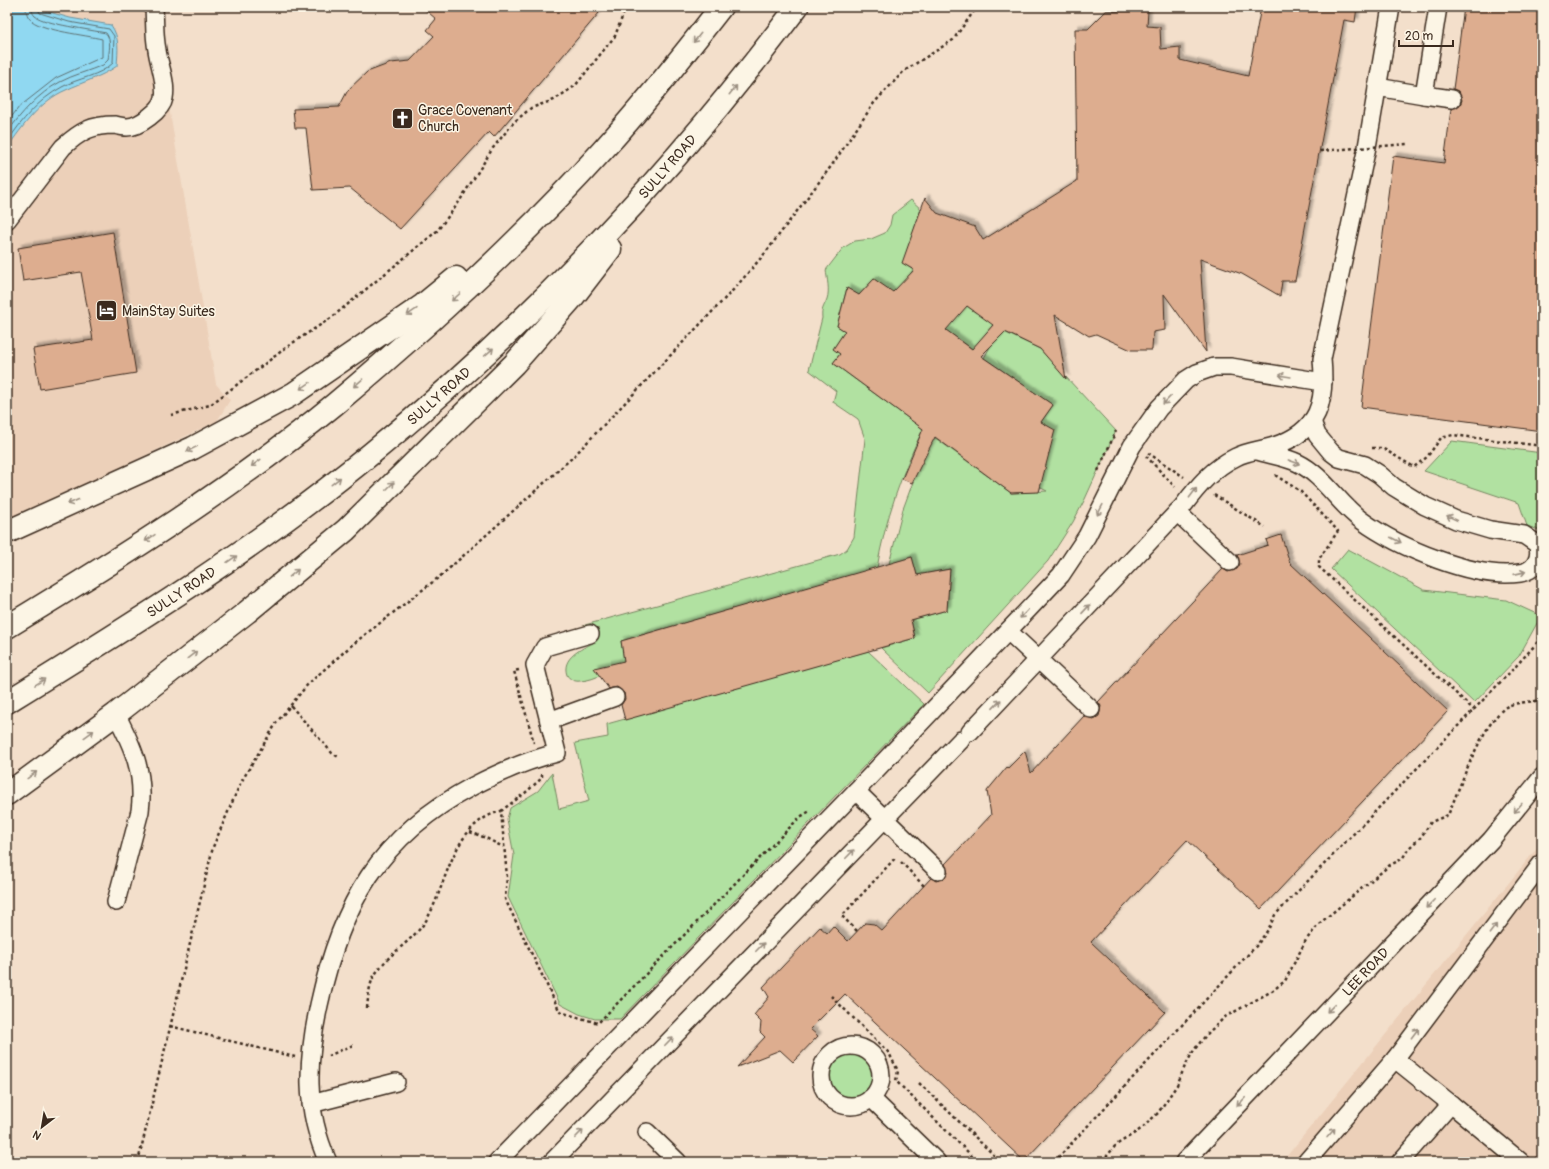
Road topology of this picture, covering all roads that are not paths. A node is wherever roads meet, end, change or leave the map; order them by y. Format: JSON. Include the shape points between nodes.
{"nodes":[{"id":1,"x":154,"y":7,"type":"edge"},
{"id":2,"x":721,"y":7,"type":"edge"},
{"id":3,"x":797,"y":7,"type":"edge"},
{"id":4,"x":1391,"y":7,"type":"edge"},
{"id":5,"x":1438,"y":7,"type":"edge"},
{"id":6,"x":1377,"y":87,"type":"junction"},
{"id":7,"x":1424,"y":94,"type":"junction"},
{"id":8,"x":1452,"y":99,"type":"dead end"},
{"id":9,"x":708,"y":121,"type":"junction"},
{"id":10,"x":602,"y":151,"type":"junction"},
{"id":11,"x":7,"y":220,"type":"edge"},
{"id":12,"x":1324,"y":382,"type":"junction"},
{"id":13,"x":1312,"y":421,"type":"junction"},
{"id":14,"x":1257,"y":451,"type":"junction"},
{"id":15,"x":1177,"y":512,"type":"junction"},
{"id":16,"x":7,"y":532,"type":"edge"},
{"id":17,"x":1230,"y":562,"type":"dead end"},
{"id":18,"x":7,"y":627,"type":"edge"},
{"id":19,"x":1008,"y":631,"type":"junction"},
{"id":20,"x":590,"y":634,"type":"dead end"},
{"id":21,"x":1039,"y":659,"type":"junction"},
{"id":22,"x":615,"y":697,"type":"dead end"},
{"id":23,"x":7,"y":702,"type":"edge"},
{"id":24,"x":1091,"y":709,"type":"dead end"},
{"id":25,"x":116,"y":714,"type":"junction"},
{"id":26,"x":549,"y":721,"type":"junction"},
{"id":27,"x":1542,"y":777,"type":"edge"},
{"id":28,"x":856,"y":791,"type":"junction"},
{"id":29,"x":7,"y":794,"type":"edge"},
{"id":30,"x":884,"y":819,"type":"junction"},
{"id":31,"x":1542,"y":863,"type":"edge"},
{"id":32,"x":938,"y":871,"type":"dead end"},
{"id":33,"x":116,"y":902,"type":"dead end"},
{"id":34,"x":1395,"y":1059,"type":"junction"},
{"id":35,"x":396,"y":1082,"type":"dead end"},
{"id":36,"x":871,"y":1098,"type":"dead end"},
{"id":37,"x":311,"y":1104,"type":"junction"},
{"id":38,"x":1451,"y":1104,"type":"junction"},
{"id":39,"x":647,"y":1132,"type":"dead end"},
{"id":40,"x":328,"y":1162,"type":"edge"},
{"id":41,"x":497,"y":1162,"type":"edge"},
{"id":42,"x":552,"y":1162,"type":"edge"},
{"id":43,"x":678,"y":1162,"type":"edge"},
{"id":44,"x":937,"y":1162,"type":"edge"},
{"id":45,"x":1184,"y":1162,"type":"edge"},
{"id":46,"x":1306,"y":1162,"type":"edge"},
{"id":47,"x":1400,"y":1162,"type":"edge"},
{"id":48,"x":1521,"y":1162,"type":"edge"}],
"edges":[{"from":1,"to":11,"type":"street","via":[[156,48],[164,84],[164,98],[161,104],[139,125],[97,127],[87,129],[73,138],[63,147]]},
{"from":2,"to":10,"type":"highway","one_way":true},
{"from":9,"to":3,"type":"highway","name":"SULLY ROAD","one_way":true},
{"from":4,"to":6,"type":"street"},
{"from":5,"to":7,"type":"street"},
{"from":6,"to":7,"type":"street"},
{"from":6,"to":12,"type":"street","via":[[1367,147],[1322,359]]},
{"from":7,"to":8,"type":"street"},
{"from":23,"to":9,"type":"highway","name":"SULLY ROAD","one_way":true,"via":[[238,554],[371,455],[482,358],[577,266],[656,182]]},
{"from":25,"to":9,"type":"highway","one_way":true,"via":[[248,612],[346,530],[514,364],[573,297]]},
{"from":10,"to":16,"type":"highway","one_way":true,"via":[[516,229],[423,305],[293,394],[193,448]]},
{"from":10,"to":18,"type":"highway","one_way":true,"via":[[467,287],[333,405],[170,524]]},
{"from":12,"to":13,"type":"street","via":[[1318,414]]},
{"from":12,"to":19,"type":"street","one_way":true,"via":[[1231,367],[1214,367],[1186,380],[1159,408],[1132,446],[1118,471],[1110,494],[1070,563]]},
{"from":13,"to":14,"type":"street","via":[[1292,439]]},
{"from":14,"to":13,"type":"street","one_way":true,"via":[[1297,462],[1324,484],[1360,520],[1435,559],[1491,573],[1511,574],[1523,573],[1536,563],[1540,556],[1537,544],[1524,536],[1456,520],[1425,506],[1365,465],[1339,458],[1322,444]]},
{"from":15,"to":14,"type":"street","one_way":true,"via":[[1203,480],[1220,465],[1237,456]]},
{"from":15,"to":17,"type":"street"},
{"from":21,"to":15,"type":"street","one_way":true},
{"from":19,"to":21,"type":"street"},
{"from":19,"to":28,"type":"street"},
{"from":20,"to":26,"type":"street","via":[[545,647],[535,665]]},
{"from":21,"to":24,"type":"street"},
{"from":30,"to":21,"type":"street","one_way":true},
{"from":22,"to":26,"type":"street"},
{"from":29,"to":25,"type":"highway","one_way":true},
{"from":25,"to":33,"type":"street","via":[[135,754],[142,799]]},
{"from":26,"to":37,"type":"street","via":[[557,754],[538,757],[497,774],[444,803],[412,827],[381,859],[354,902],[340,932],[324,983],[310,1058]]},
{"from":27,"to":45,"type":"street","name":"LEE ROAD","one_way":true,"via":[[1491,840]]},
{"from":28,"to":30,"type":"street"},
{"from":28,"to":41,"type":"street"},
{"from":30,"to":32,"type":"street"},
{"from":42,"to":30,"type":"street","one_way":true},
{"from":34,"to":31,"type":"street","one_way":true},
{"from":34,"to":38,"type":"street"},
{"from":46,"to":34,"type":"street","one_way":true},
{"from":35,"to":37,"type":"street"},
{"from":36,"to":44,"type":"street"},
{"from":37,"to":40,"type":"street","via":[[315,1128]]},
{"from":38,"to":47,"type":"street"},
{"from":38,"to":48,"type":"street"},
{"from":39,"to":43,"type":"street"}]}
